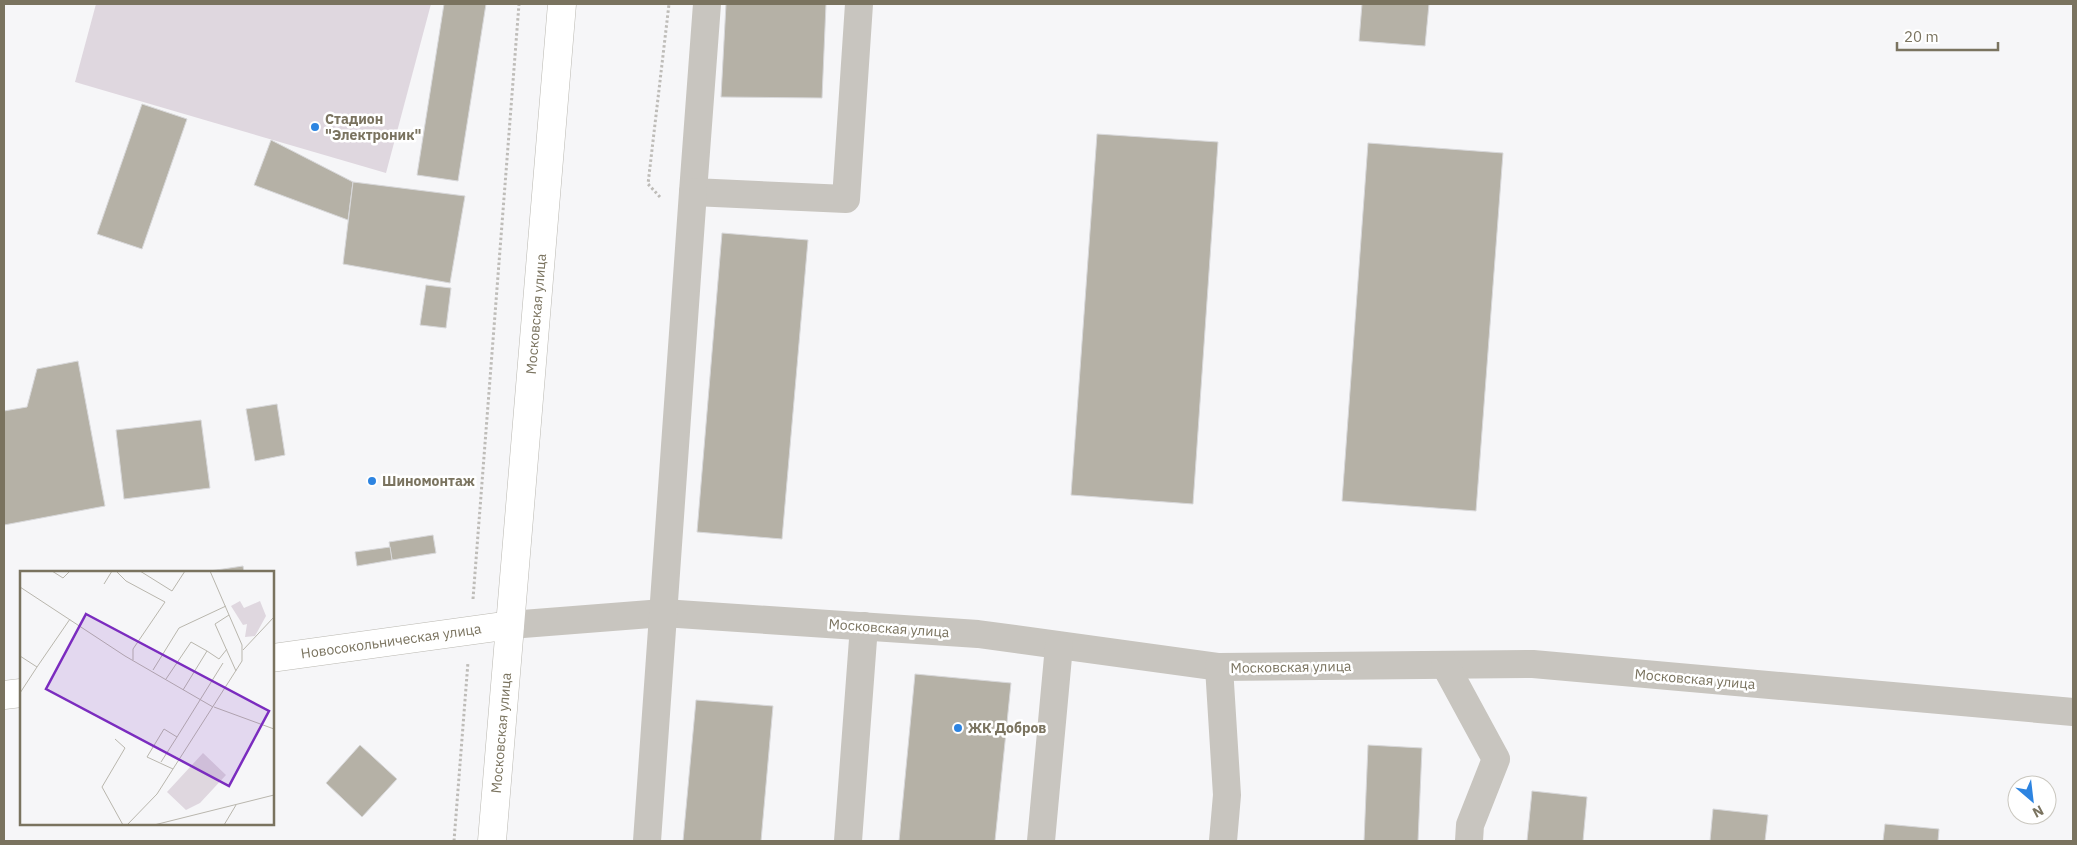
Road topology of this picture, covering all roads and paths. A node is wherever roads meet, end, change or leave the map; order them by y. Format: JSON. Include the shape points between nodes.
{"nodes":[{"id":1,"x":519,"y":4,"type":"edge"},
{"id":2,"x":562,"y":4,"type":"edge"},
{"id":3,"x":669,"y":4,"type":"edge"},
{"id":4,"x":707,"y":4,"type":"edge"},
{"id":5,"x":859,"y":4,"type":"edge"},
{"id":6,"x":693,"y":192,"type":"junction"},
{"id":7,"x":690,"y":230,"type":"junction"},
{"id":8,"x":663,"y":613,"type":"junction"},
{"id":9,"x":510,"y":625,"type":"junction"},
{"id":10,"x":864,"y":626,"type":"junction"},
{"id":11,"x":470,"y":630,"type":"junction"},
{"id":12,"x":1059,"y":646,"type":"junction"},
{"id":13,"x":274,"y":658,"type":"edge"},
{"id":14,"x":1445,"y":665,"type":"junction"},
{"id":15,"x":1219,"y":668,"type":"junction"},
{"id":16,"x":20,"y":693,"type":"edge"},
{"id":17,"x":4,"y":696,"type":"edge"},
{"id":18,"x":2073,"y":712,"type":"edge"},
{"id":19,"x":454,"y":841,"type":"edge"},
{"id":20,"x":492,"y":841,"type":"edge"},
{"id":21,"x":647,"y":841,"type":"edge"},
{"id":22,"x":848,"y":841,"type":"edge"},
{"id":23,"x":1041,"y":841,"type":"edge"},
{"id":24,"x":1223,"y":841,"type":"edge"},
{"id":25,"x":1469,"y":841,"type":"edge"}],
"edges":[{"from":1,"to":11,"type":"path"},
{"from":2,"to":9,"type":"main road","name":"Московская улица"},
{"from":3,"to":7,"type":"path","via":[[648,184]]},
{"from":4,"to":6,"type":"street"},
{"from":5,"to":6,"type":"street","via":[[846,199]]},
{"from":6,"to":7,"type":"street"},
{"from":7,"to":8,"type":"street"},
{"from":8,"to":9,"type":"street","name":"Московская улица"},
{"from":8,"to":10,"type":"street","name":"Московская улица"},
{"from":8,"to":21,"type":"street"},
{"from":9,"to":11,"type":"main road","name":"Новосокольническая улица"},
{"from":9,"to":20,"type":"main road","name":"Московская улица"},
{"from":10,"to":12,"type":"street","name":"Московская улица","via":[[978,634]]},
{"from":10,"to":22,"type":"street"},
{"from":11,"to":13,"type":"main road","name":"Новосокольническая улица"},
{"from":11,"to":19,"type":"path"},
{"from":12,"to":15,"type":"street","name":"Московская улица"},
{"from":12,"to":23,"type":"street"},
{"from":14,"to":15,"type":"street","name":"Московская улица"},
{"from":14,"to":18,"type":"street","name":"Московская улица","via":[[1533,664]]},
{"from":14,"to":25,"type":"street","via":[[1496,759],[1470,825]]},
{"from":15,"to":24,"type":"street","via":[[1227,796]]},
{"from":16,"to":17,"type":"main road"}]}
